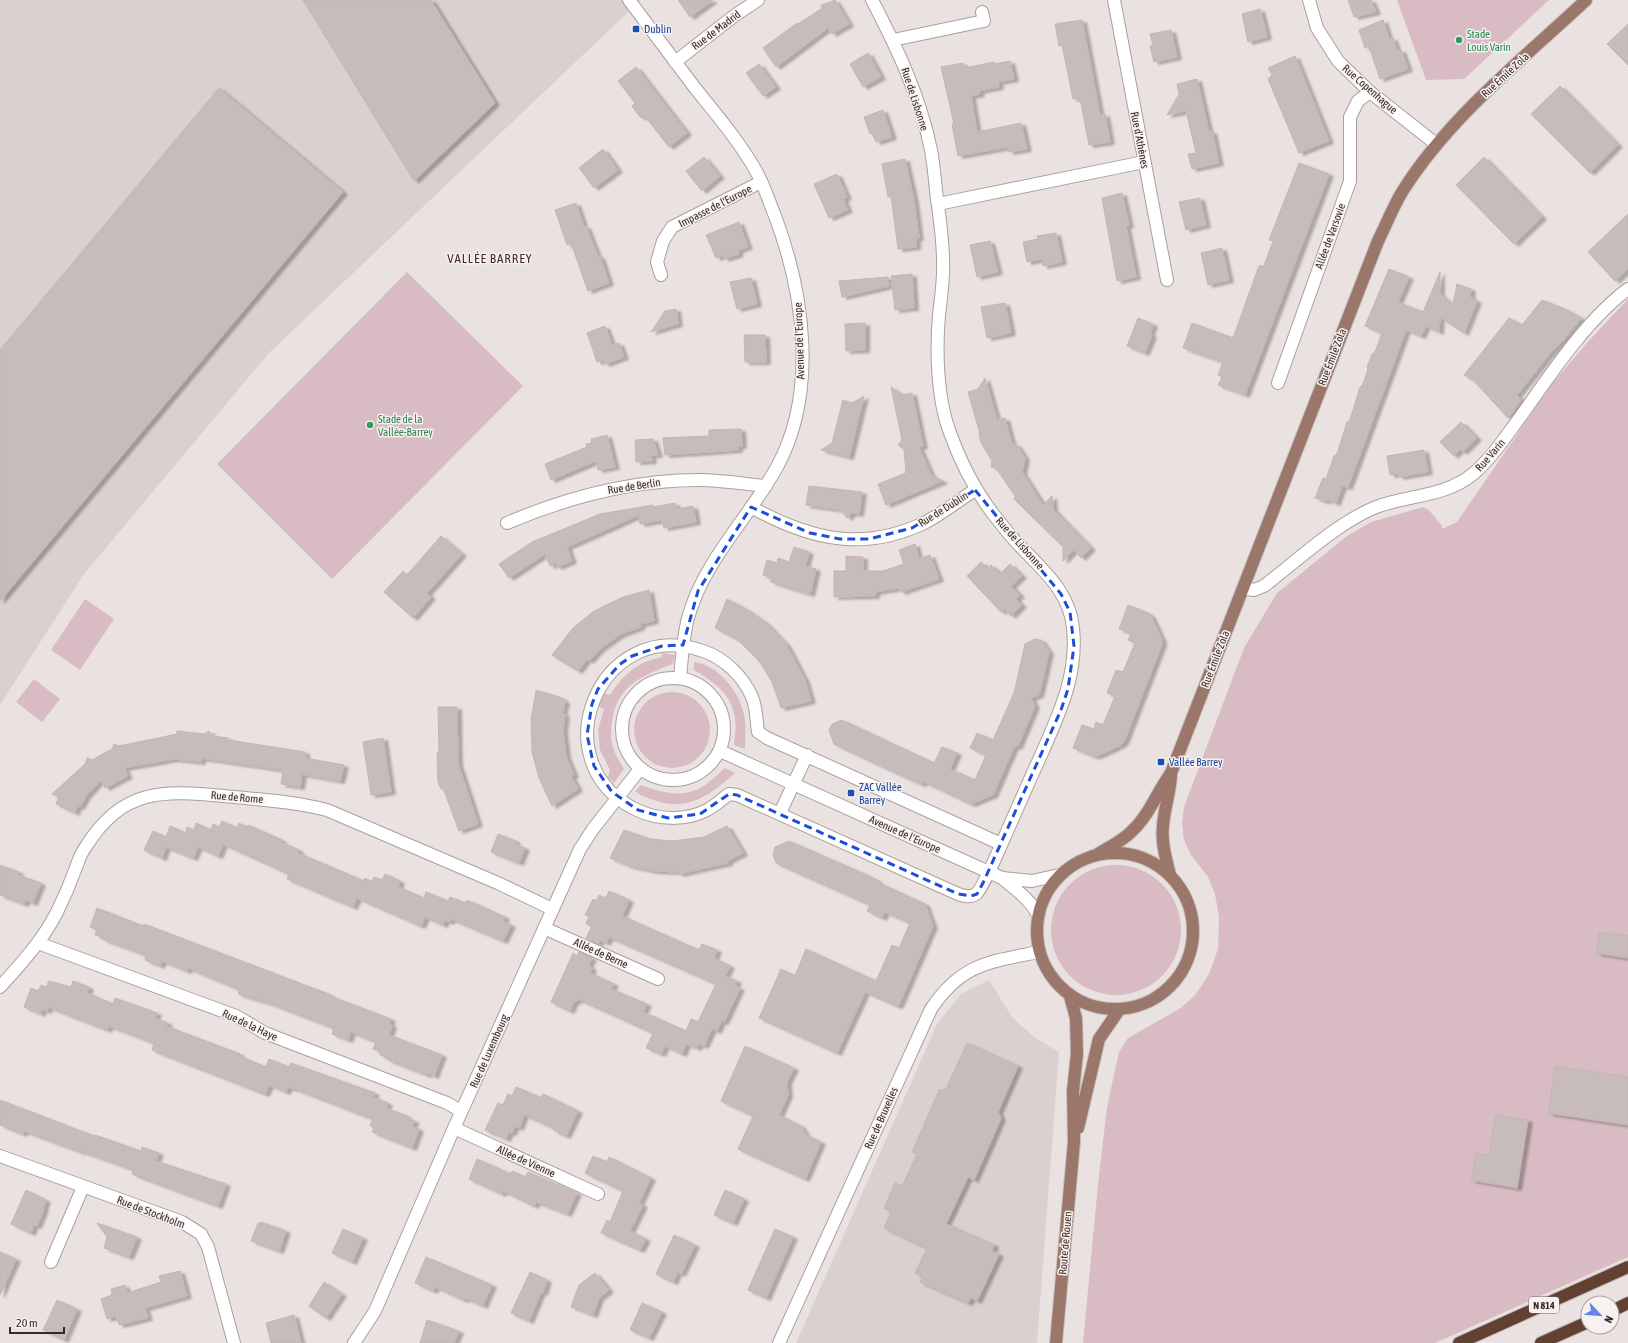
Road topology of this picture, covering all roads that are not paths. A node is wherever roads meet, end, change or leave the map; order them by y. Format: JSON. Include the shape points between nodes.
{"nodes":[{"id":1,"x":629,"y":0,"type":"edge"},
{"id":2,"x":758,"y":0,"type":"edge"},
{"id":3,"x":872,"y":0,"type":"edge"},
{"id":4,"x":1114,"y":0,"type":"edge"},
{"id":5,"x":1309,"y":0,"type":"edge"},
{"id":6,"x":1586,"y":0,"type":"edge"},
{"id":7,"x":982,"y":12,"type":"dead end"},
{"id":8,"x":893,"y":40,"type":"junction"},
{"id":9,"x":675,"y":62,"type":"junction"},
{"id":10,"x":1370,"y":92,"type":"junction"},
{"id":11,"x":1436,"y":144,"type":"junction"},
{"id":12,"x":1144,"y":162,"type":"junction"},
{"id":13,"x":761,"y":182,"type":"junction"},
{"id":14,"x":938,"y":204,"type":"junction"},
{"id":15,"x":660,"y":275,"type":"dead end"},
{"id":16,"x":1167,"y":280,"type":"dead end"},
{"id":17,"x":1628,"y":289,"type":"edge"},
{"id":18,"x":1278,"y":383,"type":"dead end"},
{"id":19,"x":766,"y":486,"type":"junction"},
{"id":20,"x":975,"y":490,"type":"junction"},
{"id":21,"x":751,"y":507,"type":"junction"},
{"id":22,"x":507,"y":523,"type":"dead end"},
{"id":23,"x":1243,"y":588,"type":"junction"},
{"id":24,"x":683,"y":646,"type":"junction"},
{"id":25,"x":680,"y":678,"type":"junction"},
{"id":26,"x":720,"y":751,"type":"junction"},
{"id":27,"x":807,"y":755,"type":"junction"},
{"id":28,"x":640,"y":768,"type":"junction"},
{"id":29,"x":1171,"y":773,"type":"junction"},
{"id":30,"x":794,"y":785,"type":"junction"},
{"id":31,"x":617,"y":797,"type":"junction"},
{"id":32,"x":780,"y":813,"type":"junction"},
{"id":33,"x":1001,"y":844,"type":"junction"},
{"id":34,"x":1098,"y":854,"type":"junction"},
{"id":35,"x":989,"y":872,"type":"junction"},
{"id":36,"x":1170,"y":875,"type":"junction"},
{"id":37,"x":1059,"y":876,"type":"junction"},
{"id":38,"x":1002,"y":878,"type":"junction"},
{"id":39,"x":552,"y":909,"type":"junction"},
{"id":40,"x":1038,"y":915,"type":"junction"},
{"id":41,"x":544,"y":928,"type":"junction"},
{"id":42,"x":38,"y":943,"type":"junction"},
{"id":43,"x":1039,"y":952,"type":"junction"},
{"id":44,"x":658,"y":979,"type":"dead end"},
{"id":45,"x":0,"y":987,"type":"edge"},
{"id":46,"x":1070,"y":996,"type":"junction"},
{"id":47,"x":1119,"y":1010,"type":"junction"},
{"id":48,"x":461,"y":1111,"type":"junction"},
{"id":49,"x":454,"y":1128,"type":"junction"},
{"id":50,"x":1074,"y":1142,"type":"junction"},
{"id":51,"x":0,"y":1156,"type":"edge"},
{"id":52,"x":83,"y":1187,"type":"junction"},
{"id":53,"x":598,"y":1194,"type":"dead end"},
{"id":54,"x":51,"y":1262,"type":"dead end"},
{"id":55,"x":1628,"y":1267,"type":"edge"},
{"id":56,"x":1580,"y":1326,"type":"edge"},
{"id":57,"x":234,"y":1343,"type":"edge"},
{"id":58,"x":354,"y":1343,"type":"edge"},
{"id":59,"x":779,"y":1343,"type":"edge"},
{"id":60,"x":1056,"y":1343,"type":"edge"},
{"id":61,"x":1459,"y":1343,"type":"edge"},
{"id":62,"x":1541,"y":1343,"type":"edge"}],
"edges":[{"from":1,"to":9,"type":"street","name":"Avenue de l'Europe"},
{"from":2,"to":9,"type":"street","name":"Rue de Madrid"},
{"from":3,"to":8,"type":"street","name":"Rue de Lisbonne"},
{"from":4,"to":12,"type":"street","name":"Rue d'Athènes"},
{"from":5,"to":10,"type":"street","name":"Rue Copenhague","via":[[1317,28],[1338,61]]},
{"from":6,"to":11,"type":"main road","name":"Rue Émile Zola","via":[[1469,108]]},
{"from":7,"to":8,"type":"street","via":[[984,21]]},
{"from":8,"to":14,"type":"street","name":"Rue de Lisbonne","via":[[910,78],[922,116],[931,150]]},
{"from":9,"to":13,"type":"street","name":"Avenue de l'Europe","via":[[744,152]]},
{"from":10,"to":11,"type":"street","name":"Rue Copenhague"},
{"from":10,"to":18,"type":"street","name":"Allée de Varsovie","via":[[1358,102],[1350,117],[1350,181]]},
{"from":11,"to":23,"type":"main road","name":"Rue Émile Zola","via":[[1402,192],[1378,241]]},
{"from":12,"to":14,"type":"street"},
{"from":12,"to":16,"type":"street","name":"Rue d'Athènes"},
{"from":13,"to":15,"type":"street","name":"Impasse de l'Europe","via":[[672,227],[663,241],[657,262]]},
{"from":13,"to":19,"type":"street","name":"Avenue de l'Europe","via":[[781,232],[794,275],[801,339],[801,384],[796,415],[785,452]]},
{"from":14,"to":20,"type":"street","name":"Rue de Lisbonne","via":[[944,260],[938,340],[942,399],[948,428]]},
{"from":17,"to":23,"type":"street","name":"Rue Varin","via":[[1595,319],[1492,455],[1472,475],[1446,490],[1376,507],[1330,534],[1264,586],[1254,590]]},
{"from":19,"to":21,"type":"street","name":"Avenue de l'Europe"},
{"from":19,"to":22,"type":"street","name":"Rue de Berlin","via":[[700,480],[631,485],[565,501]]},
{"from":20,"to":21,"type":"street","name":"Rue de Dublin","via":[[922,524],[899,533],[868,539],[840,539],[810,533],[782,524]]},
{"from":20,"to":33,"type":"street","name":"Rue de Lisbonne","via":[[997,520],[1050,577],[1070,612],[1073,626],[1074,646],[1068,689]]},
{"from":21,"to":24,"type":"street","name":"Avenue de l'Europe","via":[[698,591],[688,617]]},
{"from":23,"to":29,"type":"main road","name":"Rue Émile Zola"},
{"from":24,"to":25,"type":"street","name":"Avenue de l'Europe"},
{"from":24,"to":27,"type":"street","via":[[709,653],[734,671],[752,697],[757,712],[758,732]]},
{"from":24,"to":31,"type":"street","via":[[662,646],[632,656],[607,676],[598,689],[588,724],[589,751],[602,780]]},
{"from":25,"to":26,"type":"street","via":[[698,684],[719,704],[724,718],[725,733]]},
{"from":25,"to":28,"type":"street","via":[[654,681],[638,692],[626,708],[622,734],[625,747],[631,759]]},
{"from":26,"to":28,"type":"street","via":[[705,770],[684,779],[661,779]]},
{"from":26,"to":30,"type":"street","name":"Avenue de l'Europe"},
{"from":27,"to":30,"type":"street"},
{"from":27,"to":33,"type":"street"},
{"from":28,"to":31,"type":"street","name":"Rue de Luxembourg"},
{"from":29,"to":34,"type":"main road","name":"Rue Émile Zola","via":[[1133,831],[1122,841]]},
{"from":29,"to":36,"type":"main road","name":"Rue Émile Zola","via":[[1171,788],[1162,827],[1164,854]]},
{"from":30,"to":32,"type":"street"},
{"from":30,"to":35,"type":"street","name":"Avenue de l'Europe"},
{"from":31,"to":32,"type":"street","via":[[638,810],[668,818],[700,814],[729,794]]},
{"from":31,"to":39,"type":"street","name":"Rue de Luxembourg","via":[[580,849]]},
{"from":32,"to":35,"type":"street","name":"Rue de Lisbonne","via":[[965,896],[977,894]]},
{"from":33,"to":35,"type":"street","name":"Rue de Lisbonne"},
{"from":34,"to":36,"type":"main road","via":[[1112,852],[1148,859]]},
{"from":34,"to":37,"type":"main road","via":[[1070,866]]},
{"from":35,"to":38,"type":"street","name":"Avenue de l'Europe"},
{"from":36,"to":47,"type":"main road","via":[[1186,896],[1191,913],[1193,932],[1185,966],[1176,980],[1149,1002]]},
{"from":37,"to":38,"type":"street","name":"Avenue de l'Europe","via":[[1032,881]]},
{"from":37,"to":40,"type":"main road","via":[[1047,893]]},
{"from":38,"to":40,"type":"street","name":"Avenue de l'Europe","via":[[1033,906]]},
{"from":39,"to":41,"type":"street","name":"Rue de Luxembourg"},
{"from":39,"to":42,"type":"street","name":"Rue de Rome","via":[[327,810],[290,802],[172,792],[138,799],[105,821],[84,849],[56,913]]},
{"from":40,"to":43,"type":"main road","via":[[1036,934]]},
{"from":41,"to":44,"type":"street","name":"Allée de Berne"},
{"from":41,"to":48,"type":"street","name":"Rue de Luxembourg"},
{"from":42,"to":45,"type":"street","name":"Rue de Rome"},
{"from":42,"to":48,"type":"street","name":"Rue de la Haye","via":[[236,1016],[265,1033],[447,1103]]},
{"from":43,"to":46,"type":"main road","via":[[1046,969]]},
{"from":43,"to":59,"type":"street","name":"Rue de Bruxelles","via":[[976,967],[962,975],[931,1009]]},
{"from":46,"to":47,"type":"main road","via":[[1099,1008]]},
{"from":46,"to":50,"type":"main road","name":"Route de Rouen","via":[[1076,1018],[1077,1054],[1073,1091]]},
{"from":47,"to":50,"type":"main road","name":"Route de Rouen","via":[[1099,1039]]},
{"from":48,"to":49,"type":"street","name":"Rue de Luxembourg"},
{"from":49,"to":53,"type":"street","name":"Allée de Vienne"},
{"from":49,"to":58,"type":"street","name":"Rue de Luxembourg","via":[[375,1310]]},
{"from":50,"to":60,"type":"main road","name":"Route de Rouen"},
{"from":51,"to":52,"type":"street","name":"Rue de Stockholm"},
{"from":52,"to":54,"type":"street"},
{"from":52,"to":57,"type":"street","name":"Rue de Stockholm","via":[[182,1222],[201,1234],[208,1247]]},
{"from":55,"to":61,"type":"highway","number":"N 814"},
{"from":56,"to":62,"type":"highway"}]}
